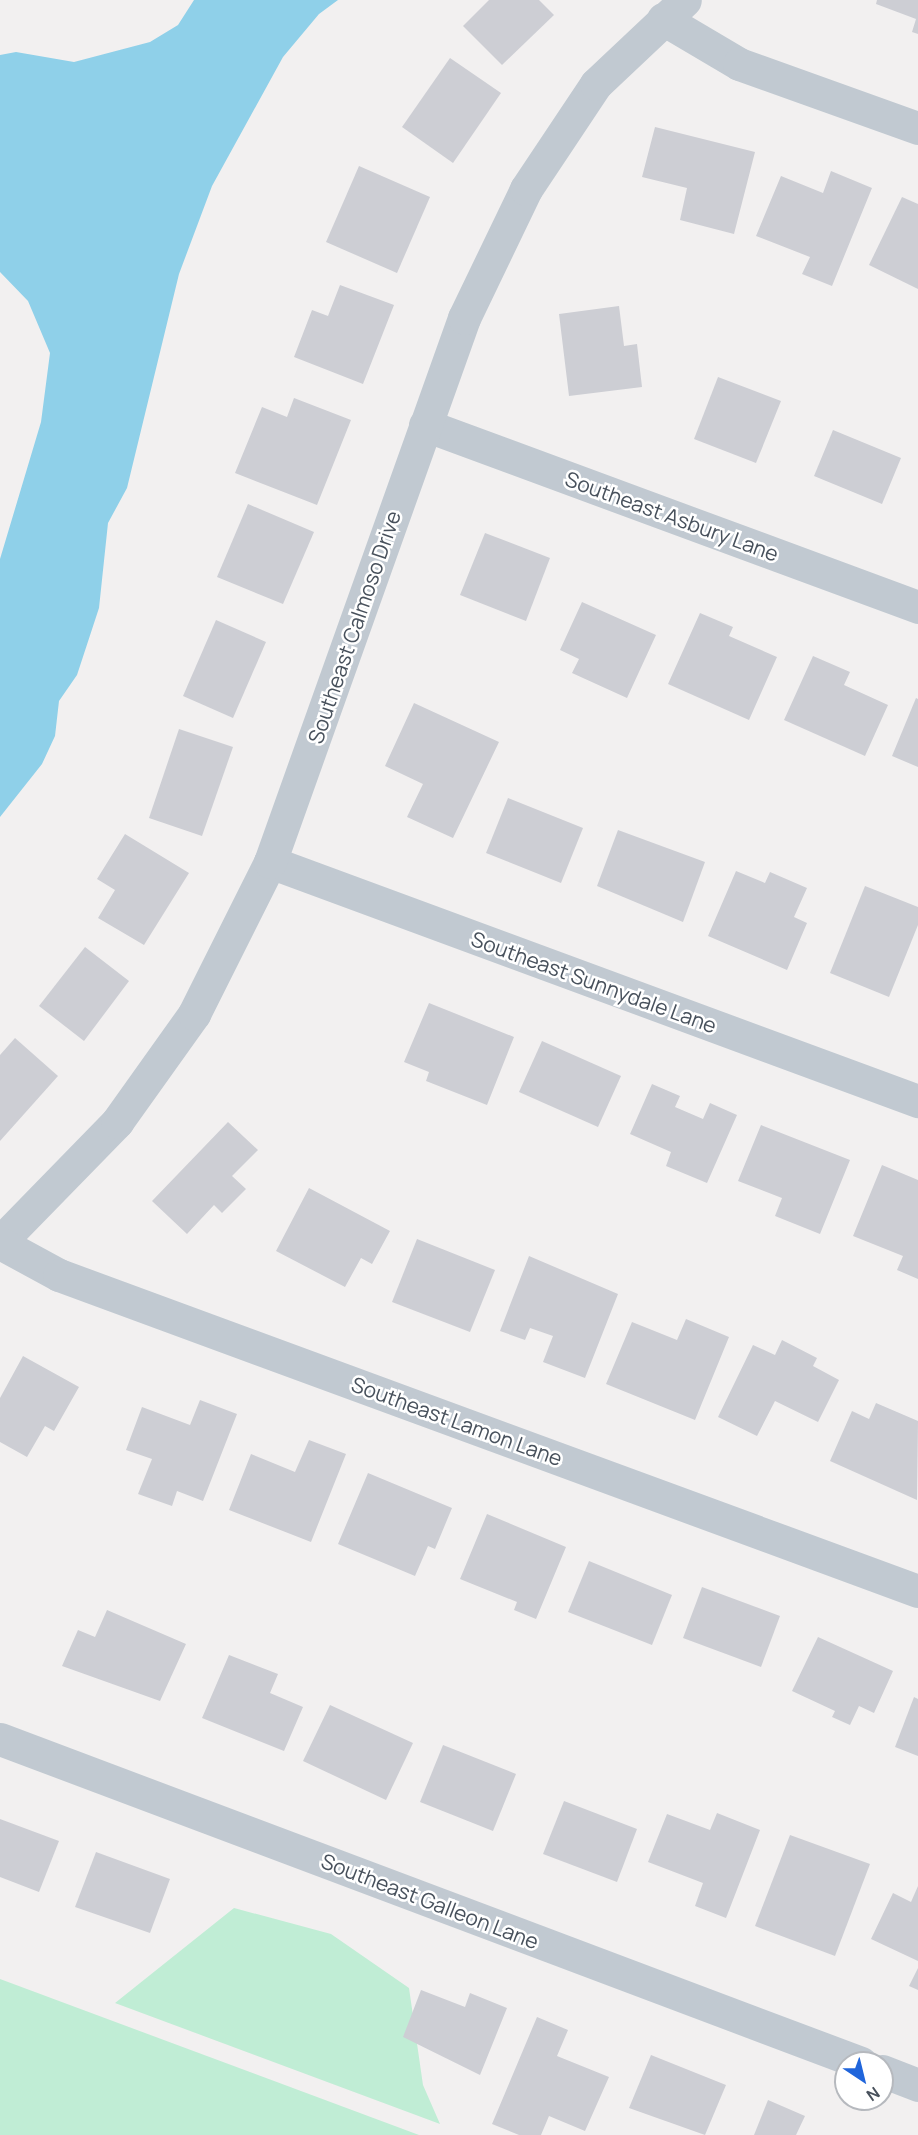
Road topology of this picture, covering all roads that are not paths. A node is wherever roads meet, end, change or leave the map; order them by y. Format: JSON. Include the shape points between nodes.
{"nodes":[{"id":1,"x":674,"y":9,"type":"edge"},
{"id":2,"x":918,"y":128,"type":"edge"},
{"id":3,"x":425,"y":425,"type":"junction"},
{"id":4,"x":918,"y":607,"type":"edge"},
{"id":5,"x":270,"y":862,"type":"junction"},
{"id":6,"x":918,"y":1101,"type":"edge"},
{"id":7,"x":0,"y":1243,"type":"edge"},
{"id":8,"x":918,"y":1591,"type":"edge"},
{"id":9,"x":0,"y":1739,"type":"edge"},
{"id":10,"x":834,"y":2053,"type":"edge"},
{"id":11,"x":894,"y":2076,"type":"edge"},
{"id":12,"x":918,"y":2085,"type":"edge"}],
"edges":[{"from":1,"to":2,"type":"street","via":[[739,64]]},
{"from":1,"to":3,"type":"street","name":"Southeast Calmoso Drive","via":[[596,84],[526,189],[464,318]]},
{"from":3,"to":4,"type":"street","name":"Southeast Asbury Lane"},
{"from":3,"to":5,"type":"street","name":"Southeast Calmoso Drive"},
{"from":5,"to":6,"type":"street","name":"Southeast Sunnydale Lane"},
{"from":5,"to":7,"type":"street","name":"Southeast Calmoso Drive","via":[[194,1014],[117,1122]]},
{"from":7,"to":8,"type":"street","name":"Southeast Lamon Lane","via":[[59,1275]]},
{"from":9,"to":10,"type":"street","name":"Southeast Galleon Lane"},
{"from":11,"to":12,"type":"street"}]}
